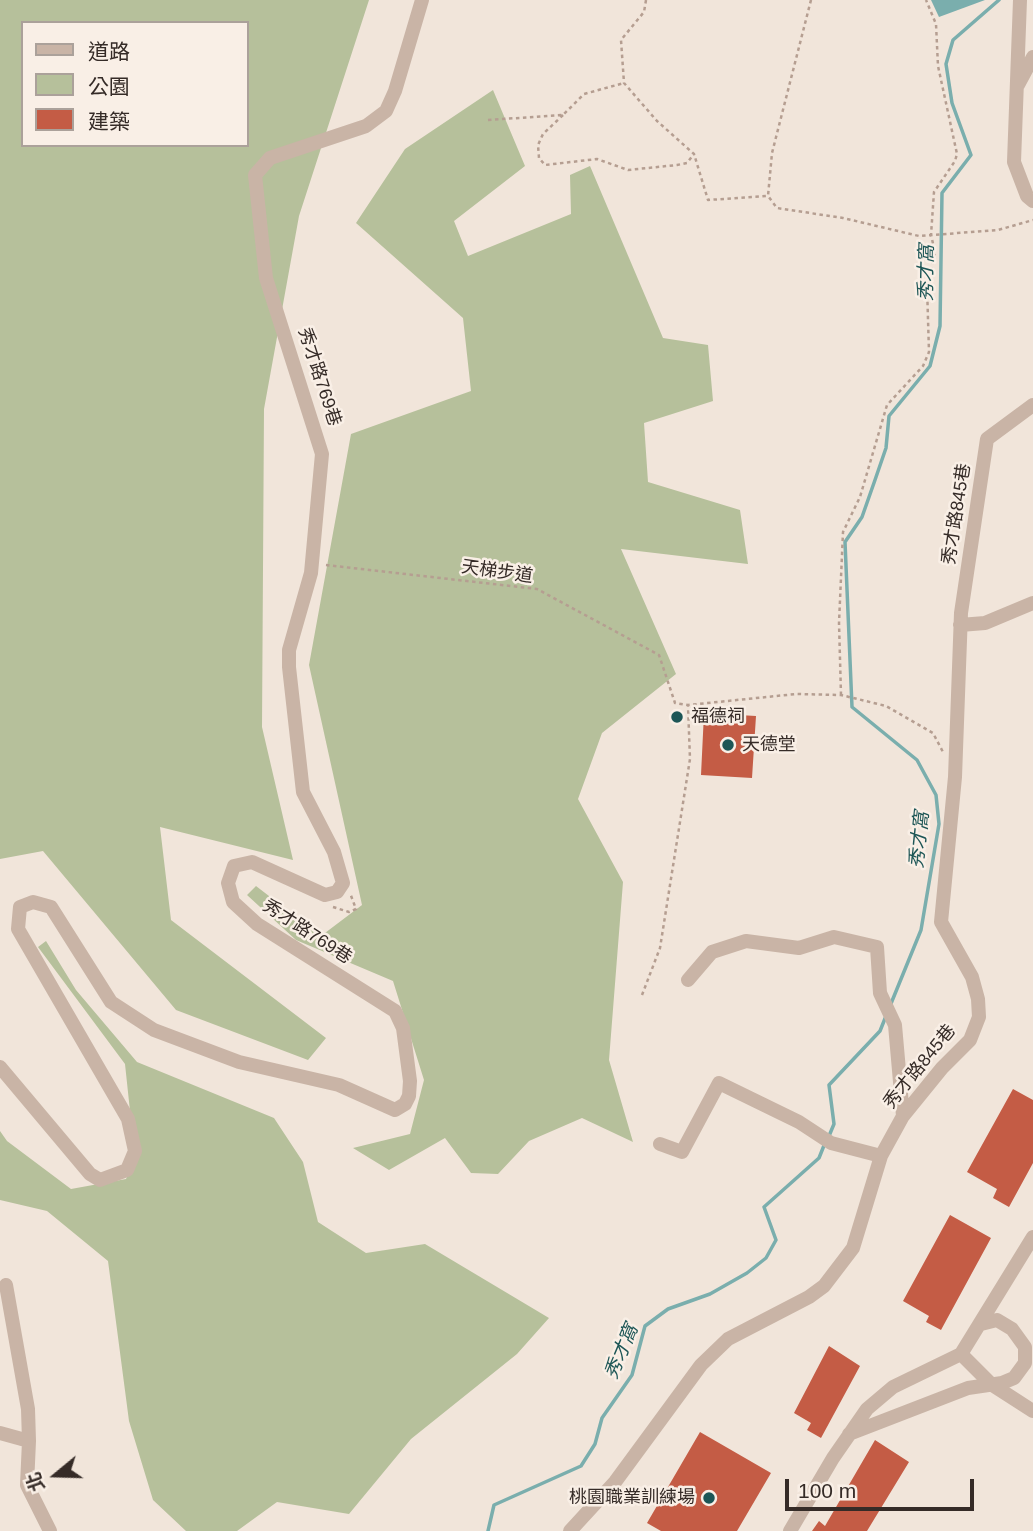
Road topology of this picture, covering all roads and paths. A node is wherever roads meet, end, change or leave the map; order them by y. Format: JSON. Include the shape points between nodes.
{"nodes":[{"id":1,"x":422,"y":0,"type":"edge"},
{"id":2,"x":646,"y":0,"type":"edge"},
{"id":3,"x":811,"y":0,"type":"edge"},
{"id":4,"x":926,"y":0,"type":"edge"},
{"id":5,"x":1020,"y":0,"type":"edge"},
{"id":6,"x":1033,"y":57,"type":"edge"},
{"id":7,"x":624,"y":83,"type":"junction"},
{"id":8,"x":1016,"y":89,"type":"junction"},
{"id":9,"x":562,"y":115,"type":"junction"},
{"id":10,"x":488,"y":120,"type":"dead end"},
{"id":11,"x":694,"y":153,"type":"junction"},
{"id":12,"x":768,"y":196,"type":"junction"},
{"id":13,"x":1033,"y":201,"type":"edge"},
{"id":14,"x":1033,"y":220,"type":"edge"},
{"id":15,"x":932,"y":236,"type":"junction"},
{"id":16,"x":1033,"y":404,"type":"edge"},
{"id":17,"x":311,"y":573,"type":"junction"},
{"id":18,"x":1033,"y":603,"type":"edge"},
{"id":19,"x":960,"y":625,"type":"junction"},
{"id":20,"x":841,"y":695,"type":"junction"},
{"id":21,"x":688,"y":705,"type":"junction"},
{"id":22,"x":944,"y":755,"type":"dead end"},
{"id":23,"x":688,"y":979,"type":"dead end"},
{"id":24,"x":642,"y":995,"type":"dead end"},
{"id":25,"x":0,"y":1067,"type":"edge"},
{"id":26,"x":903,"y":1116,"type":"junction"},
{"id":27,"x":660,"y":1144,"type":"dead end"},
{"id":28,"x":881,"y":1156,"type":"junction"},
{"id":29,"x":1033,"y":1237,"type":"edge"},
{"id":30,"x":6,"y":1285,"type":"dead end"},
{"id":31,"x":981,"y":1324,"type":"junction"},
{"id":32,"x":961,"y":1354,"type":"junction"},
{"id":33,"x":991,"y":1384,"type":"junction"},
{"id":34,"x":1033,"y":1411,"type":"edge"},
{"id":35,"x":0,"y":1433,"type":"edge"},
{"id":36,"x":848,"y":1435,"type":"junction"},
{"id":37,"x":29,"y":1441,"type":"junction"},
{"id":38,"x":50,"y":1531,"type":"edge"},
{"id":39,"x":570,"y":1531,"type":"edge"},
{"id":40,"x":790,"y":1531,"type":"edge"}],
"edges":[{"from":1,"to":17,"type":"street","name":"秀才路769巷","via":[[386,111],[366,126],[270,158],[255,175],[266,278],[322,454]]},
{"from":2,"to":7,"type":"path","via":[[644,12],[621,40]]},
{"from":3,"to":12,"type":"path","via":[[772,153]]},
{"from":4,"to":15,"type":"path","via":[[936,24],[938,66],[957,154],[934,192]]},
{"from":5,"to":8,"type":"street"},
{"from":6,"to":8,"type":"street"},
{"from":7,"to":9,"type":"path","via":[[584,94]]},
{"from":7,"to":11,"type":"path","via":[[657,121]]},
{"from":8,"to":13,"type":"street","via":[[1014,162]]},
{"from":9,"to":10,"type":"path"},
{"from":9,"to":11,"type":"path","via":[[542,134],[538,145],[545,165],[597,159],[628,170],[687,163]]},
{"from":11,"to":12,"type":"path","via":[[708,200]]},
{"from":12,"to":15,"type":"path","via":[[777,208]]},
{"from":14,"to":15,"type":"path","via":[[999,230]]},
{"from":15,"to":20,"type":"path","via":[[929,352],[923,366],[887,405],[860,497],[842,533]]},
{"from":16,"to":19,"type":"street","name":"秀才路845巷","via":[[987,439]]},
{"from":17,"to":21,"type":"path","name":"天梯步道","via":[[324,564],[537,589],[659,655],[675,703]]},
{"from":17,"to":25,"type":"street","name":"秀才路769巷","via":[[289,650],[298,766],[303,792],[334,852],[342,883],[337,892],[325,895],[244,862],[230,873],[229,890],[233,902],[257,924],[395,1011],[403,1028],[410,1081],[405,1104],[400,1109],[388,1108],[339,1085],[239,1062],[153,1030],[105,994],[51,907],[40,903],[20,907],[18,929],[128,1119],[135,1151],[127,1170],[100,1180],[90,1174]]},
{"from":18,"to":19,"type":"street","via":[[985,623]]},
{"from":19,"to":26,"type":"street","name":"秀才路845巷","via":[[955,777],[941,922],[972,977],[979,1017],[970,1040]]},
{"from":20,"to":21,"type":"path","via":[[796,694]]},
{"from":20,"to":22,"type":"path","via":[[886,706],[933,733]]},
{"from":21,"to":24,"type":"path","via":[[688,773],[660,948]]},
{"from":23,"to":26,"type":"street","via":[[712,952],[746,941],[799,948],[834,937],[877,947],[880,993],[895,1025]]},
{"from":26,"to":28,"type":"street","name":"秀才路845巷"},
{"from":27,"to":28,"type":"street","via":[[682,1152],[719,1083],[831,1143]]},
{"from":28,"to":39,"type":"street","name":"秀才路845巷","via":[[853,1248],[824,1286],[752,1324],[719,1348],[653,1426],[615,1482]]},
{"from":29,"to":31,"type":"street"},
{"from":30,"to":37,"type":"street","via":[[28,1409]]},
{"from":31,"to":32,"type":"street"},
{"from":31,"to":33,"type":"street","via":[[997,1320],[1012,1329],[1025,1348],[1024,1363],[1014,1378]]},
{"from":32,"to":33,"type":"street"},
{"from":32,"to":36,"type":"street","via":[[893,1387],[867,1409]]},
{"from":33,"to":34,"type":"street"},
{"from":33,"to":36,"type":"street","via":[[968,1388]]},
{"from":35,"to":37,"type":"street"},
{"from":36,"to":40,"type":"street"},
{"from":37,"to":38,"type":"street","via":[[27,1485]]}]}
